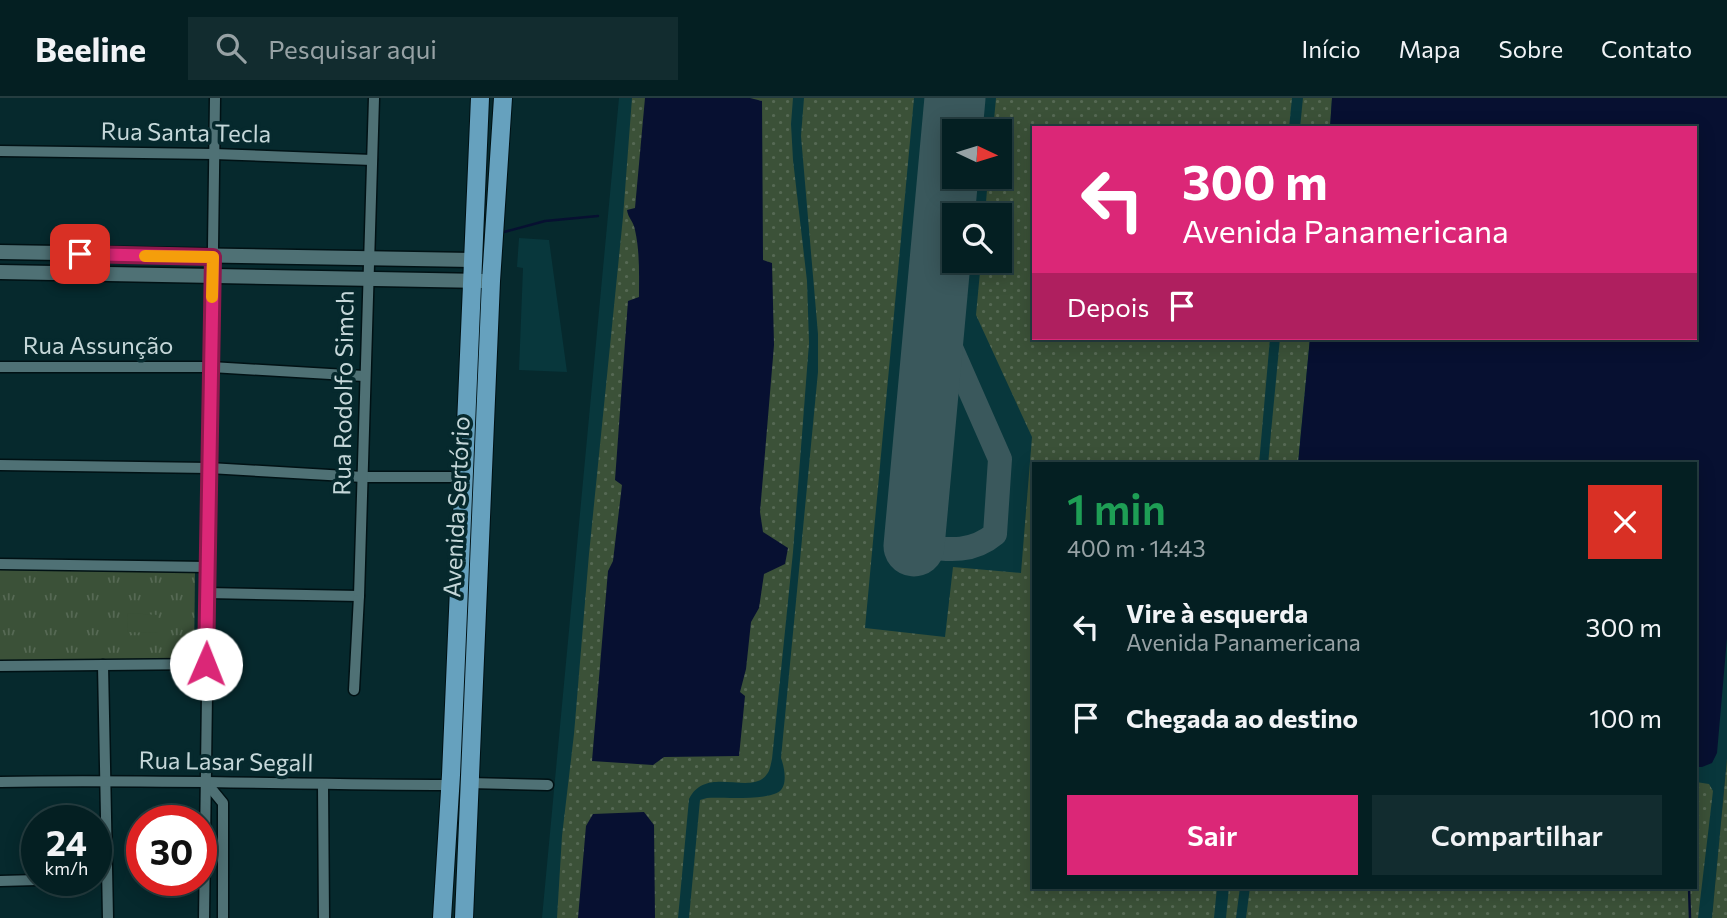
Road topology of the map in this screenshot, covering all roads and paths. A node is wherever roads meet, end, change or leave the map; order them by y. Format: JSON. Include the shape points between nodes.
{"nodes":[{"id":1,"x":215,"y":98,"type":"edge"},
{"id":2,"x":374,"y":98,"type":"edge"},
{"id":3,"x":480,"y":98,"type":"edge"},
{"id":4,"x":503,"y":98,"type":"edge"},
{"id":5,"x":0,"y":151,"type":"edge"},
{"id":6,"x":214,"y":154,"type":"junction"},
{"id":7,"x":372,"y":159,"type":"junction"},
{"id":8,"x":0,"y":252,"type":"edge"},
{"id":9,"x":213,"y":257,"type":"junction"},
{"id":10,"x":368,"y":260,"type":"junction"},
{"id":11,"x":472,"y":260,"type":"junction"},
{"id":12,"x":0,"y":272,"type":"edge"},
{"id":13,"x":212,"y":276,"type":"junction"},
{"id":14,"x":367,"y":279,"type":"junction"},
{"id":15,"x":471,"y":281,"type":"junction"},
{"id":16,"x":491,"y":281,"type":"junction"},
{"id":17,"x":0,"y":367,"type":"edge"},
{"id":18,"x":211,"y":367,"type":"junction"},
{"id":19,"x":364,"y":376,"type":"junction"},
{"id":20,"x":0,"y":466,"type":"edge"},
{"id":21,"x":209,"y":468,"type":"junction"},
{"id":22,"x":363,"y":477,"type":"junction"},
{"id":23,"x":463,"y":477,"type":"junction"},
{"id":24,"x":0,"y":564,"type":"edge"},
{"id":25,"x":208,"y":567,"type":"junction"},
{"id":26,"x":208,"y":593,"type":"junction"},
{"id":27,"x":359,"y":596,"type":"junction"},
{"id":28,"x":206,"y":664,"type":"junction"},
{"id":29,"x":103,"y":665,"type":"junction"},
{"id":30,"x":0,"y":666,"type":"edge"},
{"id":31,"x":354,"y":690,"type":"dead end"},
{"id":32,"x":104,"y":780,"type":"junction"},
{"id":33,"x":0,"y":782,"type":"edge"},
{"id":34,"x":205,"y":782,"type":"junction"},
{"id":35,"x":469,"y":783,"type":"junction"},
{"id":36,"x":323,"y":785,"type":"junction"},
{"id":37,"x":450,"y":785,"type":"junction"},
{"id":38,"x":548,"y":785,"type":"dead end"},
{"id":39,"x":103,"y":805,"type":"edge"},
{"id":40,"x":205,"y":805,"type":"edge"},
{"id":41,"x":217,"y":878,"type":"edge"},
{"id":42,"x":223,"y":878,"type":"junction"},
{"id":43,"x":21,"y":880,"type":"edge"},
{"id":44,"x":0,"y":881,"type":"edge"},
{"id":45,"x":104,"y":896,"type":"edge"},
{"id":46,"x":204,"y":896,"type":"edge"},
{"id":47,"x":108,"y":918,"type":"edge"},
{"id":48,"x":204,"y":918,"type":"edge"},
{"id":49,"x":223,"y":918,"type":"edge"},
{"id":50,"x":324,"y":918,"type":"edge"},
{"id":51,"x":442,"y":918,"type":"edge"},
{"id":52,"x":464,"y":918,"type":"edge"}],
"edges":[{"from":1,"to":6,"type":"street"},
{"from":2,"to":7,"type":"street","name":"Rua Rodolfo Simch"},
{"from":3,"to":11,"type":"main road","name":"Avenida Sertório"},
{"from":4,"to":16,"type":"main road","name":"Avenida Sertório"},
{"from":5,"to":6,"type":"street","name":"Rua Santa Tecla"},
{"from":6,"to":7,"type":"street","name":"Rua Santa Tecla"},
{"from":6,"to":9,"type":"street"},
{"from":7,"to":10,"type":"street","name":"Rua Rodolfo Simch"},
{"from":8,"to":9,"type":"street"},
{"from":9,"to":10,"type":"street"},
{"from":9,"to":13,"type":"street"},
{"from":10,"to":11,"type":"street"},
{"from":10,"to":14,"type":"street","name":"Rua Rodolfo Simch"},
{"from":11,"to":15,"type":"main road","name":"Avenida Sertório"},
{"from":12,"to":13,"type":"street"},
{"from":13,"to":14,"type":"street"},
{"from":13,"to":18,"type":"street"},
{"from":14,"to":15,"type":"street"},
{"from":14,"to":19,"type":"street","name":"Rua Rodolfo Simch"},
{"from":15,"to":16,"type":"street"},
{"from":15,"to":23,"type":"main road","name":"Avenida Sertório"},
{"from":16,"to":35,"type":"main road","name":"Avenida Sertório"},
{"from":17,"to":18,"type":"street","name":"Rua Assunção"},
{"from":18,"to":19,"type":"street","name":"Rua Assunção"},
{"from":18,"to":21,"type":"street"},
{"from":19,"to":22,"type":"street","name":"Rua Rodolfo Simch"},
{"from":20,"to":21,"type":"street"},
{"from":21,"to":22,"type":"street"},
{"from":21,"to":25,"type":"street"},
{"from":22,"to":23,"type":"street"},
{"from":22,"to":27,"type":"street","name":"Rua Rodolfo Simch"},
{"from":23,"to":37,"type":"main road","name":"Avenida Sertório"},
{"from":24,"to":25,"type":"street"},
{"from":25,"to":26,"type":"street"},
{"from":26,"to":27,"type":"street"},
{"from":26,"to":28,"type":"street"},
{"from":27,"to":31,"type":"street","name":"Rua Rodolfo Simch"},
{"from":28,"to":29,"type":"street"},
{"from":28,"to":34,"type":"street"},
{"from":29,"to":30,"type":"street"},
{"from":29,"to":32,"type":"street"},
{"from":32,"to":33,"type":"street","name":"Rua Lasar Segall"},
{"from":32,"to":34,"type":"street","name":"Rua Lasar Segall"},
{"from":32,"to":39,"type":"street"},
{"from":34,"to":36,"type":"street","name":"Rua Lasar Segall"},
{"from":34,"to":40,"type":"street"},
{"from":34,"to":42,"type":"street","via":[[222,801]]},
{"from":35,"to":38,"type":"street"},
{"from":35,"to":52,"type":"main road","name":"Avenida Sertório"},
{"from":36,"to":37,"type":"street","name":"Rua Lasar Segall"},
{"from":36,"to":50,"type":"street"},
{"from":37,"to":51,"type":"main road","name":"Avenida Sertório"},
{"from":41,"to":42,"type":"street"},
{"from":42,"to":49,"type":"street"},
{"from":43,"to":44,"type":"street"},
{"from":45,"to":47,"type":"street"},
{"from":46,"to":48,"type":"street"}]}
